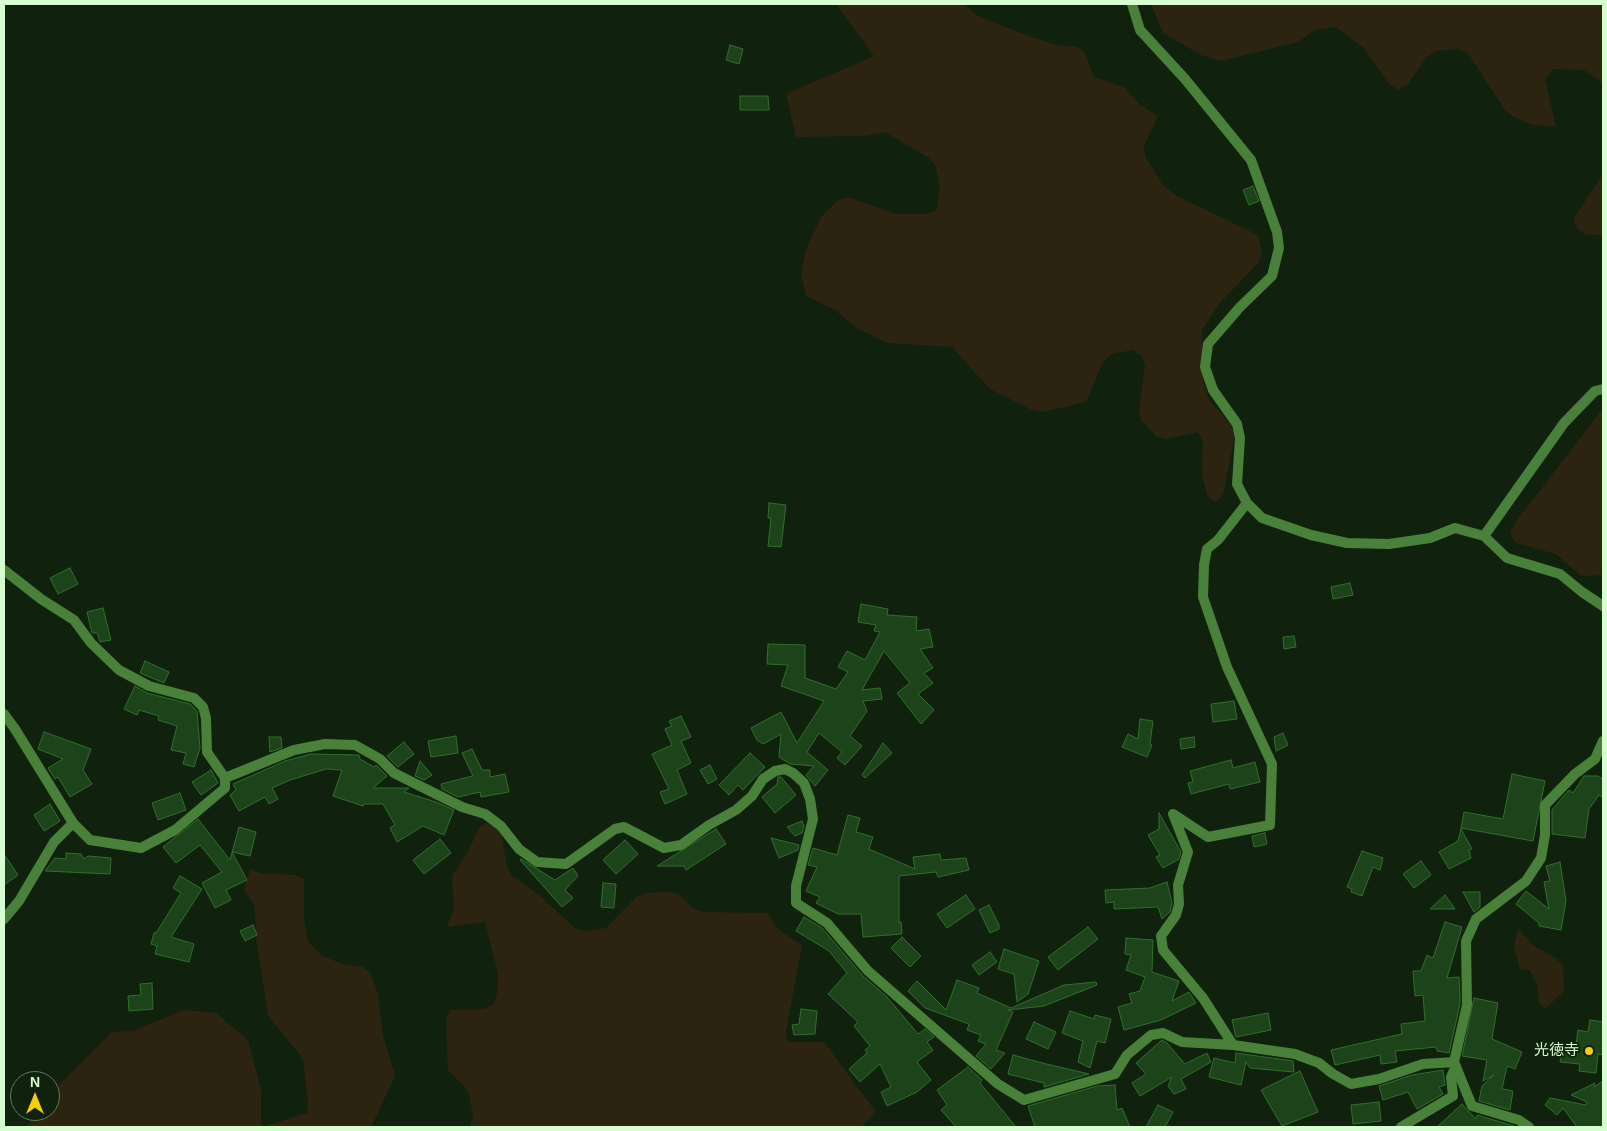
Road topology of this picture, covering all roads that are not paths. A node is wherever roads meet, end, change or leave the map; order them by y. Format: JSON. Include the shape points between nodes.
{"nodes":[{"id":1,"x":1132,"y":4,"type":"edge"},
{"id":2,"x":1603,"y":389,"type":"edge"},
{"id":3,"x":1247,"y":504,"type":"junction"},
{"id":4,"x":1484,"y":536,"type":"junction"},
{"id":5,"x":4,"y":570,"type":"edge"},
{"id":6,"x":1603,"y":606,"type":"edge"},
{"id":7,"x":4,"y":714,"type":"edge"},
{"id":8,"x":1603,"y":741,"type":"edge"},
{"id":9,"x":225,"y":778,"type":"junction"},
{"id":10,"x":73,"y":823,"type":"junction"},
{"id":11,"x":4,"y":919,"type":"edge"},
{"id":12,"x":1233,"y":1045,"type":"junction"},
{"id":13,"x":1455,"y":1064,"type":"junction"},
{"id":14,"x":1401,"y":1127,"type":"edge"},
{"id":15,"x":1529,"y":1127,"type":"edge"}],
"edges":[{"from":1,"to":3,"type":"street","via":[[1140,30],[1251,160],[1277,232],[1279,248],[1272,276],[1208,344],[1206,367],[1213,390],[1237,424],[1240,438],[1237,484]]},
{"from":2,"to":4,"type":"street","via":[[1594,391],[1564,422]]},
{"from":3,"to":4,"type":"street","via":[[1262,518],[1347,543],[1390,544],[1430,538],[1455,528]]},
{"from":3,"to":12,"type":"street","via":[[1207,550],[1203,597],[1227,667],[1272,764],[1270,825],[1208,837],[1173,814],[1188,852],[1178,885],[1176,915],[1161,936],[1163,950],[1203,998]]},
{"from":4,"to":6,"type":"street","via":[[1507,558],[1560,574]]},
{"from":5,"to":9,"type":"street","via":[[40,599],[74,620],[119,670],[149,686],[194,698],[203,707],[206,718],[207,752]]},
{"from":7,"to":10,"type":"street"},
{"from":8,"to":13,"type":"street","via":[[1595,759],[1575,774],[1545,805],[1541,858],[1526,881],[1476,919],[1466,941],[1467,1005]]},
{"from":9,"to":10,"type":"street","via":[[225,788],[189,820],[141,848],[90,840]]},
{"from":9,"to":12,"type":"street","via":[[294,750],[325,744],[356,745],[380,759],[394,773],[462,807],[485,814],[501,826],[519,849],[537,862],[566,864],[615,829],[624,827],[664,848],[681,845],[736,810],[752,796],[763,779],[775,771],[785,770],[804,783],[813,819],[796,886],[796,903],[827,923],[868,971],[998,1084],[1024,1100],[1115,1074],[1127,1055],[1151,1035],[1163,1033],[1182,1042]]},
{"from":10,"to":11,"type":"street","via":[[54,842],[19,901]]},
{"from":12,"to":13,"type":"street","via":[[1295,1054],[1319,1063],[1350,1084],[1379,1079],[1423,1064]]},
{"from":13,"to":14,"type":"street","via":[[1451,1077],[1453,1096]]},
{"from":13,"to":15,"type":"street","via":[[1472,1106],[1519,1120]]}]}
